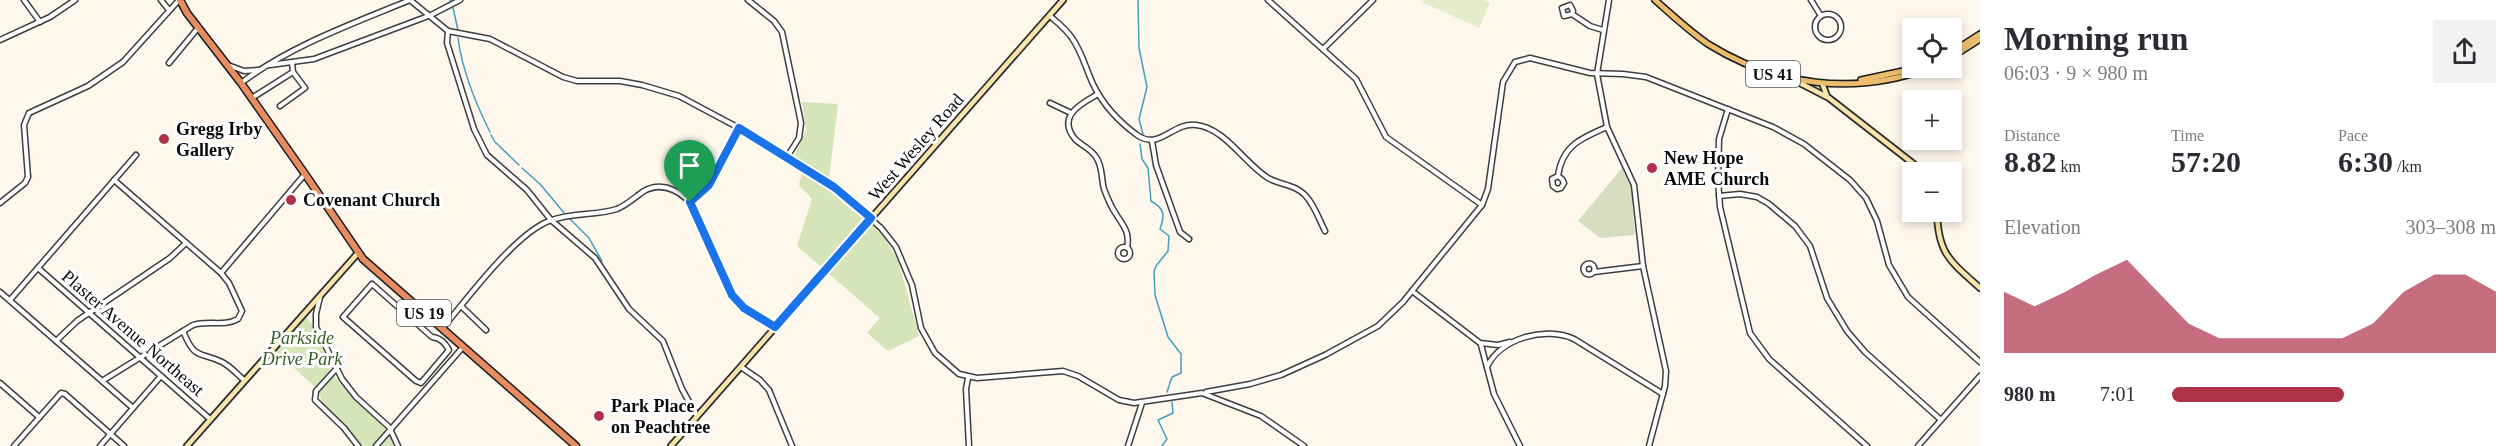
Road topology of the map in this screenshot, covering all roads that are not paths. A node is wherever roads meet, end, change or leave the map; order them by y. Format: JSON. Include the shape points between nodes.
{"nodes":[{"id":1,"x":24,"y":0,"type":"edge"},
{"id":2,"x":75,"y":0,"type":"edge"},
{"id":3,"x":161,"y":0,"type":"edge"},
{"id":4,"x":179,"y":0,"type":"edge"},
{"id":5,"x":410,"y":0,"type":"edge"},
{"id":6,"x":460,"y":0,"type":"edge"},
{"id":7,"x":748,"y":0,"type":"edge"},
{"id":8,"x":1063,"y":0,"type":"edge"},
{"id":9,"x":1268,"y":0,"type":"edge"},
{"id":10,"x":1373,"y":0,"type":"edge"},
{"id":11,"x":1609,"y":0,"type":"edge"},
{"id":12,"x":1655,"y":0,"type":"edge"},
{"id":13,"x":1811,"y":0,"type":"edge"},
{"id":14,"x":169,"y":10,"type":"junction"},
{"id":15,"x":1572,"y":14,"type":"dead end"},
{"id":16,"x":430,"y":15,"type":"junction"},
{"id":17,"x":1050,"y":16,"type":"junction"},
{"id":18,"x":1821,"y":16,"type":"junction"},
{"id":19,"x":40,"y":22,"type":"junction"},
{"id":20,"x":198,"y":28,"type":"junction"},
{"id":21,"x":448,"y":30,"type":"junction"},
{"id":22,"x":1603,"y":30,"type":"junction"},
{"id":23,"x":1980,"y":34,"type":"edge"},
{"id":24,"x":1980,"y":39,"type":"edge"},
{"id":25,"x":0,"y":40,"type":"edge"},
{"id":26,"x":1962,"y":46,"type":"edge"},
{"id":27,"x":1323,"y":49,"type":"junction"},
{"id":28,"x":1962,"y":51,"type":"edge"},
{"id":29,"x":169,"y":63,"type":"dead end"},
{"id":30,"x":225,"y":63,"type":"junction"},
{"id":31,"x":292,"y":63,"type":"junction"},
{"id":32,"x":267,"y":66,"type":"junction"},
{"id":33,"x":262,"y":69,"type":"junction"},
{"id":34,"x":1902,"y":71,"type":"edge"},
{"id":35,"x":293,"y":72,"type":"junction"},
{"id":36,"x":1597,"y":74,"type":"junction"},
{"id":37,"x":1902,"y":76,"type":"edge"},
{"id":38,"x":1791,"y":79,"type":"junction"},
{"id":39,"x":1820,"y":82,"type":"junction"},
{"id":40,"x":241,"y":83,"type":"junction"},
{"id":41,"x":1851,"y":83,"type":"junction"},
{"id":42,"x":1098,"y":94,"type":"junction"},
{"id":43,"x":1821,"y":94,"type":"junction"},
{"id":44,"x":251,"y":98,"type":"junction"},
{"id":45,"x":1829,"y":98,"type":"junction"},
{"id":46,"x":1050,"y":103,"type":"dead end"},
{"id":47,"x":280,"y":106,"type":"dead end"},
{"id":48,"x":1728,"y":109,"type":"junction"},
{"id":49,"x":1071,"y":113,"type":"junction"},
{"id":50,"x":1607,"y":127,"type":"junction"},
{"id":51,"x":739,"y":128,"type":"junction"},
{"id":52,"x":1152,"y":141,"type":"junction"},
{"id":53,"x":136,"y":155,"type":"dead end"},
{"id":54,"x":787,"y":157,"type":"junction"},
{"id":55,"x":1911,"y":162,"type":"edge"},
{"id":56,"x":305,"y":174,"type":"junction"},
{"id":57,"x":1558,"y":176,"type":"dead end"},
{"id":58,"x":114,"y":180,"type":"junction"},
{"id":59,"x":1719,"y":196,"type":"junction"},
{"id":60,"x":1,"y":202,"type":"edge"},
{"id":61,"x":690,"y":202,"type":"junction"},
{"id":62,"x":1482,"y":205,"type":"junction"},
{"id":63,"x":871,"y":218,"type":"junction"},
{"id":64,"x":551,"y":220,"type":"junction"},
{"id":65,"x":1937,"y":222,"type":"edge"},
{"id":66,"x":1325,"y":231,"type":"dead end"},
{"id":67,"x":1189,"y":239,"type":"dead end"},
{"id":68,"x":186,"y":243,"type":"junction"},
{"id":69,"x":1127,"y":248,"type":"dead end"},
{"id":70,"x":358,"y":253,"type":"junction"},
{"id":71,"x":1643,"y":266,"type":"junction"},
{"id":72,"x":38,"y":268,"type":"junction"},
{"id":73,"x":1594,"y":272,"type":"dead end"},
{"id":74,"x":221,"y":273,"type":"junction"},
{"id":75,"x":391,"y":285,"type":"junction"},
{"id":76,"x":1980,"y":288,"type":"edge"},
{"id":77,"x":1412,"y":291,"type":"junction"},
{"id":78,"x":0,"y":292,"type":"edge"},
{"id":79,"x":382,"y":295,"type":"junction"},
{"id":80,"x":319,"y":296,"type":"junction"},
{"id":81,"x":10,"y":300,"type":"junction"},
{"id":82,"x":461,"y":306,"type":"junction"},
{"id":83,"x":90,"y":313,"type":"junction"},
{"id":84,"x":775,"y":327,"type":"junction"},
{"id":85,"x":442,"y":329,"type":"junction"},
{"id":86,"x":486,"y":330,"type":"dead end"},
{"id":87,"x":183,"y":331,"type":"junction"},
{"id":88,"x":1515,"y":340,"type":"junction"},
{"id":89,"x":57,"y":341,"type":"junction"},
{"id":90,"x":1481,"y":344,"type":"junction"},
{"id":91,"x":463,"y":347,"type":"junction"},
{"id":92,"x":140,"y":357,"type":"junction"},
{"id":93,"x":1980,"y":362,"type":"edge"},
{"id":94,"x":741,"y":367,"type":"junction"},
{"id":95,"x":1487,"y":367,"type":"junction"},
{"id":96,"x":337,"y":368,"type":"junction"},
{"id":97,"x":431,"y":372,"type":"junction"},
{"id":98,"x":161,"y":376,"type":"junction"},
{"id":99,"x":1980,"y":376,"type":"edge"},
{"id":100,"x":436,"y":378,"type":"junction"},
{"id":101,"x":968,"y":378,"type":"junction"},
{"id":102,"x":425,"y":379,"type":"junction"},
{"id":103,"x":244,"y":380,"type":"junction"},
{"id":104,"x":102,"y":381,"type":"junction"},
{"id":105,"x":0,"y":383,"type":"edge"},
{"id":106,"x":430,"y":384,"type":"junction"},
{"id":107,"x":1202,"y":393,"type":"junction"},
{"id":108,"x":1663,"y":394,"type":"junction"},
{"id":109,"x":1142,"y":403,"type":"junction"},
{"id":110,"x":133,"y":408,"type":"junction"},
{"id":111,"x":697,"y":416,"type":"junction"},
{"id":112,"x":39,"y":417,"type":"junction"},
{"id":113,"x":210,"y":419,"type":"junction"},
{"id":114,"x":1941,"y":420,"type":"junction"},
{"id":115,"x":390,"y":430,"type":"junction"},
{"id":116,"x":111,"y":434,"type":"junction"},
{"id":117,"x":14,"y":446,"type":"edge"},
{"id":118,"x":100,"y":446,"type":"edge"},
{"id":119,"x":124,"y":446,"type":"edge"},
{"id":120,"x":187,"y":446,"type":"edge"},
{"id":121,"x":358,"y":446,"type":"edge"},
{"id":122,"x":376,"y":446,"type":"edge"},
{"id":123,"x":398,"y":446,"type":"edge"},
{"id":124,"x":576,"y":446,"type":"edge"},
{"id":125,"x":671,"y":446,"type":"edge"},
{"id":126,"x":792,"y":446,"type":"edge"},
{"id":127,"x":969,"y":446,"type":"edge"},
{"id":128,"x":1128,"y":446,"type":"edge"},
{"id":129,"x":1304,"y":446,"type":"edge"},
{"id":130,"x":1520,"y":446,"type":"edge"},
{"id":131,"x":1649,"y":446,"type":"edge"},
{"id":132,"x":1867,"y":446,"type":"edge"},
{"id":133,"x":1918,"y":446,"type":"edge"}],
"edges":[{"from":1,"to":19,"type":"street"},
{"from":2,"to":19,"type":"street"},
{"from":3,"to":14,"type":"street"},
{"from":4,"to":14,"type":"street"},
{"from":4,"to":20,"type":"highway","number":"US 19"},
{"from":5,"to":16,"type":"street"},
{"from":5,"to":32,"type":"street","via":[[335,30]]},
{"from":6,"to":16,"type":"street"},
{"from":7,"to":54,"type":"street","via":[[782,32],[801,123],[799,138]]},
{"from":8,"to":17,"type":"street","name":"West Wesley Road"},
{"from":9,"to":27,"type":"street"},
{"from":10,"to":27,"type":"street"},
{"from":11,"to":22,"type":"street"},
{"from":12,"to":38,"type":"main road","number":"US 41","via":[[1718,50]]},
{"from":13,"to":18,"type":"street"},
{"from":14,"to":60,"type":"street","via":[[123,63],[88,86],[29,113],[24,125],[28,177]]},
{"from":15,"to":22,"type":"street"},
{"from":16,"to":21,"type":"street"},
{"from":16,"to":31,"type":"street","via":[[314,59]]},
{"from":17,"to":42,"type":"street","via":[[1074,41]]},
{"from":17,"to":63,"type":"street","name":"West Wesley Road"},
{"from":18,"to":18,"type":"street","via":[[1815,25],[1817,34],[1824,40],[1834,39],[1840,31],[1839,21],[1831,15]]},
{"from":19,"to":25,"type":"street"},
{"from":20,"to":29,"type":"street"},
{"from":20,"to":30,"type":"highway","number":"US 19"},
{"from":21,"to":51,"type":"street","via":[[490,39],[570,80],[620,81],[667,91]]},
{"from":21,"to":64,"type":"street","via":[[447,43],[481,146],[494,163],[527,189]]},
{"from":22,"to":36,"type":"street"},
{"from":23,"to":26,"type":"main road"},
{"from":24,"to":28,"type":"main road"},
{"from":27,"to":62,"type":"street","via":[[1356,80],[1386,137]]},
{"from":30,"to":33,"type":"street","via":[[244,71]]},
{"from":30,"to":40,"type":"highway","number":"US 19"},
{"from":31,"to":32,"type":"street"},
{"from":31,"to":35,"type":"street"},
{"from":32,"to":33,"type":"street"},
{"from":33,"to":40,"type":"street"},
{"from":34,"to":41,"type":"main road","number":"US 41"},
{"from":35,"to":44,"type":"street"},
{"from":35,"to":47,"type":"street","via":[[305,88]]},
{"from":36,"to":48,"type":"street","via":[[1646,78]]},
{"from":36,"to":50,"type":"street"},
{"from":36,"to":62,"type":"street","via":[[1530,58],[1518,60],[1512,66],[1503,82],[1488,189]]},
{"from":37,"to":41,"type":"main road","number":"US 41"},
{"from":38,"to":39,"type":"main road","number":"US 41"},
{"from":38,"to":43,"type":"street"},
{"from":39,"to":41,"type":"main road","number":"US 41"},
{"from":39,"to":43,"type":"street"},
{"from":39,"to":45,"type":"street"},
{"from":40,"to":44,"type":"highway","number":"US 19"},
{"from":42,"to":49,"type":"street"},
{"from":42,"to":52,"type":"street","via":[[1122,123]]},
{"from":43,"to":45,"type":"street"},
{"from":44,"to":56,"type":"highway","number":"US 19"},
{"from":45,"to":55,"type":"street"},
{"from":46,"to":49,"type":"street"},
{"from":48,"to":59,"type":"street","via":[[1719,139]]},
{"from":48,"to":93,"type":"street","via":[[1790,136],[1856,186],[1873,211],[1889,265],[1902,289]]},
{"from":49,"to":69,"type":"street","via":[[1071,132],[1098,161],[1111,206],[1128,232]]},
{"from":50,"to":57,"type":"street","via":[[1572,144],[1563,156]]},
{"from":50,"to":71,"type":"street","via":[[1634,185]]},
{"from":51,"to":54,"type":"street"},
{"from":51,"to":61,"type":"street","via":[[709,185]]},
{"from":52,"to":66,"type":"street","via":[[1186,125],[1210,128],[1266,177],[1303,192]]},
{"from":52,"to":67,"type":"street","via":[[1156,165],[1180,232]]},
{"from":53,"to":58,"type":"street"},
{"from":54,"to":63,"type":"street","via":[[834,187]]},
{"from":56,"to":70,"type":"highway","number":"US 19"},
{"from":56,"to":74,"type":"street"},
{"from":58,"to":68,"type":"street"},
{"from":58,"to":72,"type":"street"},
{"from":59,"to":114,"type":"street","via":[[1757,197],[1795,226],[1810,246],[1827,298],[1847,331]]},
{"from":59,"to":132,"type":"street","via":[[1746,321],[1756,344]]},
{"from":61,"to":64,"type":"street","via":[[676,190],[656,187],[616,209]]},
{"from":61,"to":84,"type":"street","via":[[732,295],[744,308]]},
{"from":62,"to":77,"type":"street"},
{"from":63,"to":84,"type":"street","name":"West Wesley Road"},
{"from":63,"to":101,"type":"street","via":[[902,258],[928,344],[942,361]]},
{"from":64,"to":82,"type":"street","via":[[513,248]]},
{"from":64,"to":111,"type":"street","via":[[596,259],[630,309],[663,341]]},
{"from":65,"to":76,"type":"street","via":[[1941,247]]},
{"from":68,"to":74,"type":"street"},
{"from":68,"to":83,"type":"street"},
{"from":70,"to":75,"type":"highway","number":"US 19"},
{"from":70,"to":80,"type":"street"},
{"from":71,"to":73,"type":"street"},
{"from":71,"to":108,"type":"street","via":[[1665,363]]},
{"from":72,"to":81,"type":"street"},
{"from":72,"to":83,"type":"street","name":"Plaster Avenue Northeast"},
{"from":74,"to":87,"type":"street","via":[[239,301],[240,317],[232,322],[197,323]]},
{"from":75,"to":79,"type":"street"},
{"from":75,"to":85,"type":"highway","number":"US 19"},
{"from":77,"to":90,"type":"street"},
{"from":77,"to":107,"type":"street","via":[[1378,326],[1325,355],[1269,379]]},
{"from":78,"to":81,"type":"street"},
{"from":79,"to":97,"type":"street","via":[[432,337],[445,343],[449,350]]},
{"from":79,"to":102,"type":"street","via":[[372,284],[343,317],[416,381],[422,383]]},
{"from":80,"to":96,"type":"street","via":[[316,327]]},
{"from":80,"to":103,"type":"street"},
{"from":81,"to":89,"type":"street"},
{"from":82,"to":85,"type":"street"},
{"from":82,"to":86,"type":"street"},
{"from":83,"to":89,"type":"street"},
{"from":83,"to":92,"type":"street","name":"Plaster Avenue Northeast"},
{"from":84,"to":94,"type":"street","name":"West Wesley Road"},
{"from":85,"to":91,"type":"highway","number":"US 19"},
{"from":87,"to":92,"type":"street"},
{"from":87,"to":103,"type":"street","via":[[198,354],[224,363]]},
{"from":88,"to":90,"type":"street"},
{"from":88,"to":95,"type":"street"},
{"from":88,"to":108,"type":"street","via":[[1542,334],[1568,336]]},
{"from":89,"to":104,"type":"street"},
{"from":90,"to":95,"type":"street"},
{"from":91,"to":100,"type":"street"},
{"from":91,"to":124,"type":"highway","number":"US 19"},
{"from":92,"to":98,"type":"street","name":"Plaster Avenue Northeast"},
{"from":92,"to":104,"type":"street"},
{"from":94,"to":111,"type":"street","name":"West Wesley Road"},
{"from":94,"to":126,"type":"street","via":[[769,390]]},
{"from":95,"to":130,"type":"street","via":[[1494,394]]},
{"from":96,"to":115,"type":"street","via":[[351,391]]},
{"from":96,"to":121,"type":"street","via":[[316,391],[315,400]]},
{"from":97,"to":100,"type":"street"},
{"from":97,"to":102,"type":"street"},
{"from":98,"to":110,"type":"street"},
{"from":98,"to":113,"type":"street","name":"Plaster Avenue Northeast"},
{"from":99,"to":114,"type":"street"},
{"from":100,"to":106,"type":"street"},
{"from":101,"to":109,"type":"street","via":[[1063,371],[1119,399]]},
{"from":101,"to":127,"type":"street"},
{"from":102,"to":106,"type":"street"},
{"from":103,"to":113,"type":"street"},
{"from":104,"to":110,"type":"street"},
{"from":105,"to":112,"type":"street"},
{"from":106,"to":115,"type":"street"},
{"from":107,"to":109,"type":"street"},
{"from":107,"to":129,"type":"street","via":[[1261,416]]},
{"from":108,"to":131,"type":"street"},
{"from":109,"to":128,"type":"street"},
{"from":110,"to":116,"type":"street"},
{"from":111,"to":125,"type":"street","name":"West Wesley Road"},
{"from":112,"to":116,"type":"street","via":[[61,393]]},
{"from":112,"to":117,"type":"street"},
{"from":113,"to":120,"type":"street"},
{"from":114,"to":133,"type":"street"},
{"from":115,"to":122,"type":"street"},
{"from":115,"to":123,"type":"street"},
{"from":116,"to":118,"type":"street"},
{"from":116,"to":119,"type":"street"}]}
